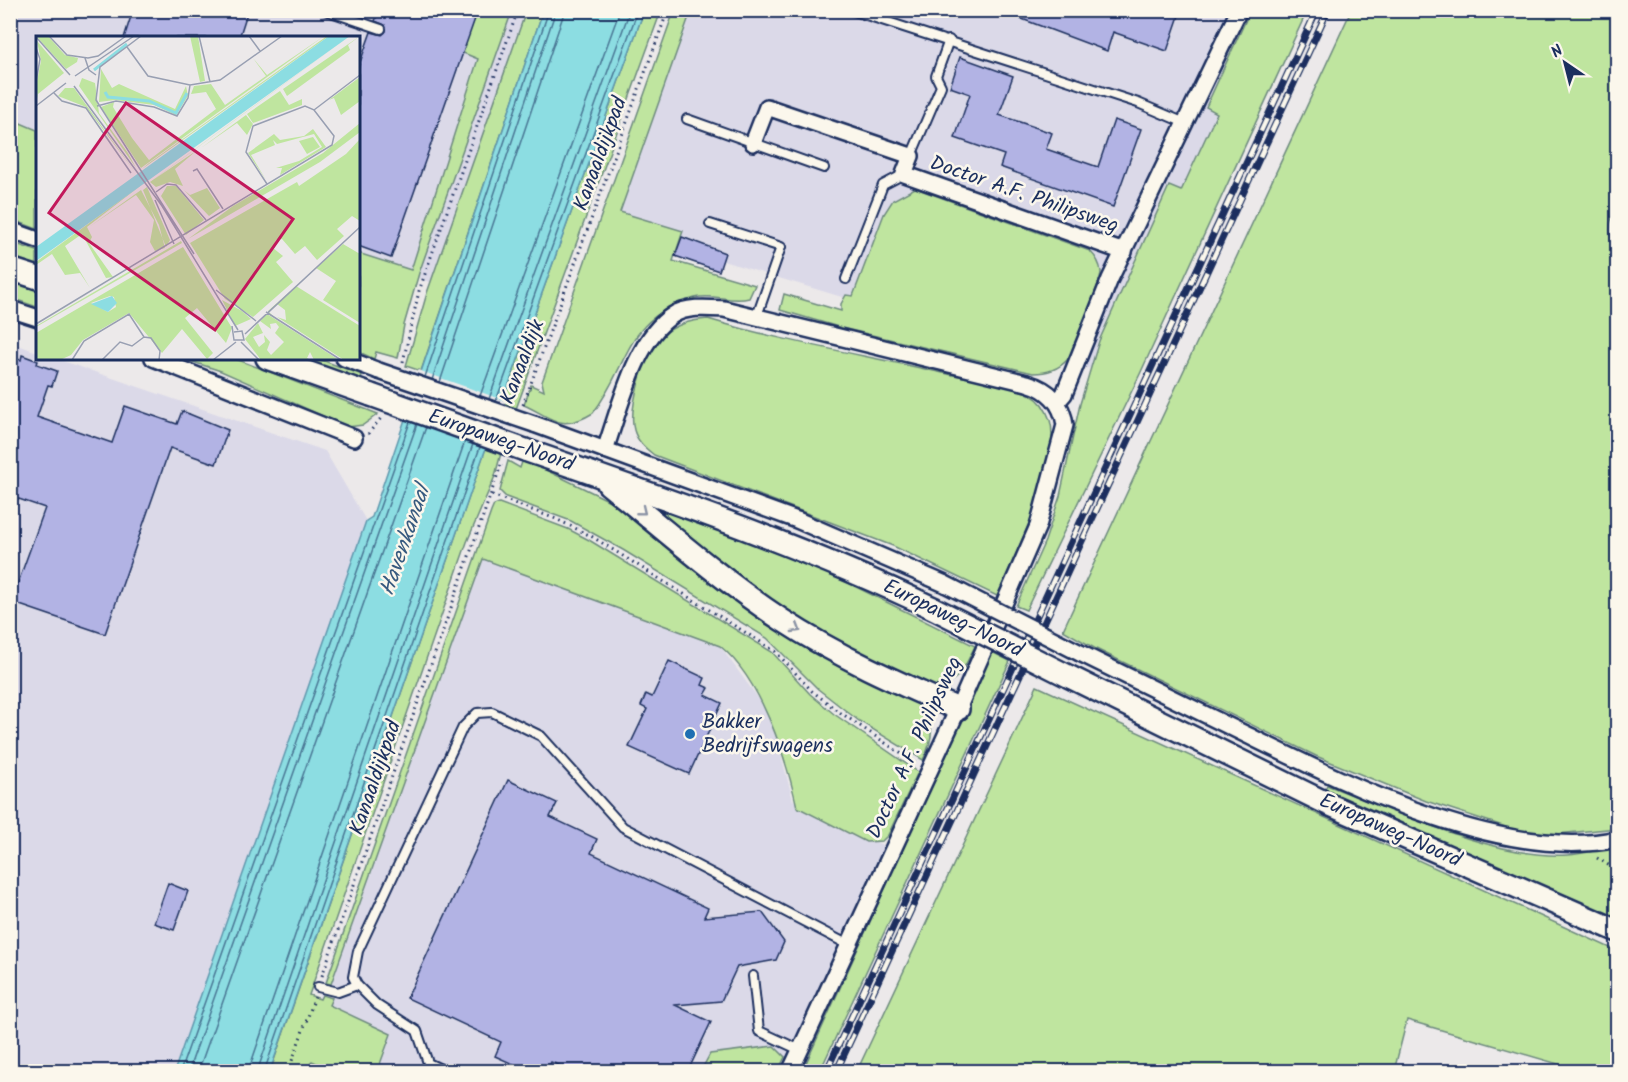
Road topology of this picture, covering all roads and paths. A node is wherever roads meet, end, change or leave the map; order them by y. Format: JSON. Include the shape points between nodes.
{"nodes":[{"id":1,"x":325,"y":10,"type":"edge"},
{"id":2,"x":518,"y":10,"type":"edge"},
{"id":3,"x":668,"y":10,"type":"edge"},
{"id":4,"x":851,"y":10,"type":"edge"},
{"id":5,"x":1239,"y":10,"type":"edge"},
{"id":6,"x":860,"y":12,"type":"edge"},
{"id":7,"x":381,"y":29,"type":"dead end"},
{"id":8,"x":949,"y":40,"type":"junction"},
{"id":9,"x":687,"y":119,"type":"dead end"},
{"id":10,"x":1186,"y":124,"type":"junction"},
{"id":11,"x":753,"y":142,"type":"junction"},
{"id":12,"x":911,"y":156,"type":"junction"},
{"id":13,"x":824,"y":168,"type":"dead end"},
{"id":14,"x":904,"y":174,"type":"junction"},
{"id":15,"x":710,"y":224,"type":"dead end"},
{"id":16,"x":10,"y":231,"type":"edge"},
{"id":17,"x":36,"y":239,"type":"edge"},
{"id":18,"x":1124,"y":252,"type":"junction"},
{"id":19,"x":10,"y":269,"type":"edge"},
{"id":20,"x":36,"y":277,"type":"edge"},
{"id":21,"x":846,"y":279,"type":"dead end"},
{"id":22,"x":560,"y":307,"type":"joint"},
{"id":23,"x":10,"y":309,"type":"edge"},
{"id":24,"x":757,"y":316,"type":"junction"},
{"id":25,"x":36,"y":317,"type":"edge"},
{"id":26,"x":158,"y":360,"type":"edge"},
{"id":27,"x":273,"y":360,"type":"edge"},
{"id":28,"x":349,"y":360,"type":"edge"},
{"id":29,"x":403,"y":362,"type":"dead end"},
{"id":30,"x":1057,"y":402,"type":"junction"},
{"id":31,"x":519,"y":416,"type":"dead end"},
{"id":32,"x":354,"y":438,"type":"dead end"},
{"id":33,"x":605,"y":450,"type":"junction"},
{"id":34,"x":503,"y":459,"type":"dead end"},
{"id":35,"x":596,"y":474,"type":"junction"},
{"id":36,"x":492,"y":495,"type":"junction"},
{"id":37,"x":958,"y":709,"type":"junction"},
{"id":38,"x":928,"y":771,"type":"junction"},
{"id":39,"x":1617,"y":839,"type":"edge"},
{"id":40,"x":1592,"y":844,"type":"junction"},
{"id":41,"x":1617,"y":871,"type":"edge"},
{"id":42,"x":1617,"y":931,"type":"edge"},
{"id":43,"x":847,"y":944,"type":"junction"},
{"id":44,"x":753,"y":976,"type":"dead end"},
{"id":45,"x":357,"y":985,"type":"junction"},
{"id":46,"x":318,"y":987,"type":"junction"},
{"id":47,"x":800,"y":1050,"type":"junction"},
{"id":48,"x":288,"y":1071,"type":"edge"},
{"id":49,"x":447,"y":1071,"type":"edge"},
{"id":50,"x":790,"y":1071,"type":"edge"}],
"edges":[{"from":1,"to":7,"type":"lane"},
{"from":2,"to":29,"type":"path","via":[[419,291]]},
{"from":3,"to":22,"type":"path","name":"Kanaaldijkpad"},
{"from":4,"to":6,"type":"lane"},
{"from":5,"to":10,"type":"street","name":"Doctor A.F. Philipsweg"},
{"from":6,"to":8,"type":"lane"},
{"from":8,"to":10,"type":"lane"},
{"from":8,"to":12,"type":"lane","via":[[936,76],[941,86]]},
{"from":9,"to":11,"type":"lane"},
{"from":10,"to":18,"type":"street","name":"Doctor A.F. Philipsweg"},
{"from":11,"to":12,"type":"street","name":"Doctor A.F. Philipsweg","via":[[767,107]]},
{"from":11,"to":13,"type":"lane"},
{"from":12,"to":14,"type":"street","name":"Doctor A.F. Philipsweg"},
{"from":14,"to":18,"type":"street","name":"Doctor A.F. Philipsweg"},
{"from":14,"to":21,"type":"lane","via":[[883,185]]},
{"from":15,"to":24,"type":"lane","via":[[781,247]]},
{"from":16,"to":17,"type":"street"},
{"from":18,"to":30,"type":"street","name":"Doctor A.F. Philipsweg","via":[[1064,394]]},
{"from":19,"to":20,"type":"main road"},
{"from":22,"to":31,"type":"path","name":"Kanaaldijk"},
{"from":23,"to":25,"type":"street"},
{"from":24,"to":30,"type":"street","via":[[1041,387]]},
{"from":24,"to":33,"type":"street","via":[[702,307],[675,313],[643,348]]},
{"from":26,"to":32,"type":"street"},
{"from":27,"to":35,"type":"main road","name":"Europaweg-Noord","bridge":true},
{"from":28,"to":33,"type":"street","name":"Europaweg-Noord","bridge":true},
{"from":30,"to":37,"type":"street","name":"Doctor A.F. Philipsweg","via":[[1065,425],[1038,526]]},
{"from":33,"to":40,"type":"street","name":"Europaweg-Noord","bridge":true,"via":[[797,520],[945,584],[1332,776],[1407,807],[1522,840]]},
{"from":34,"to":36,"type":"path"},
{"from":35,"to":37,"type":"main road","one_way":true,"via":[[726,580],[782,620],[879,674]]},
{"from":35,"to":42,"type":"main road","name":"Europaweg-Noord","bridge":true,"via":[[810,553],[933,608],[1328,804]]},
{"from":36,"to":38,"type":"path","via":[[591,536],[775,651],[812,691]]},
{"from":36,"to":46,"type":"path","name":"Kanaaldijkpad"},
{"from":37,"to":38,"type":"street","name":"Doctor A.F. Philipsweg"},
{"from":38,"to":43,"type":"street","name":"Doctor A.F. Philipsweg"},
{"from":39,"to":40,"type":"street","name":"Europaweg-Noord"},
{"from":40,"to":41,"type":"path","via":[[1594,857]]},
{"from":43,"to":45,"type":"lane","via":[[623,827],[541,736],[492,712],[477,713],[463,727],[358,951],[353,977]]},
{"from":43,"to":47,"type":"street","name":"Doctor A.F. Philipsweg"},
{"from":44,"to":47,"type":"lane","via":[[759,1031]]},
{"from":45,"to":46,"type":"lane","via":[[338,992]]},
{"from":45,"to":49,"type":"lane","via":[[377,1005],[417,1031],[428,1063]]},
{"from":46,"to":48,"type":"path","name":"Kanaaldijkpad"},
{"from":47,"to":50,"type":"street","name":"Doctor A.F. Philipsweg"}]}
